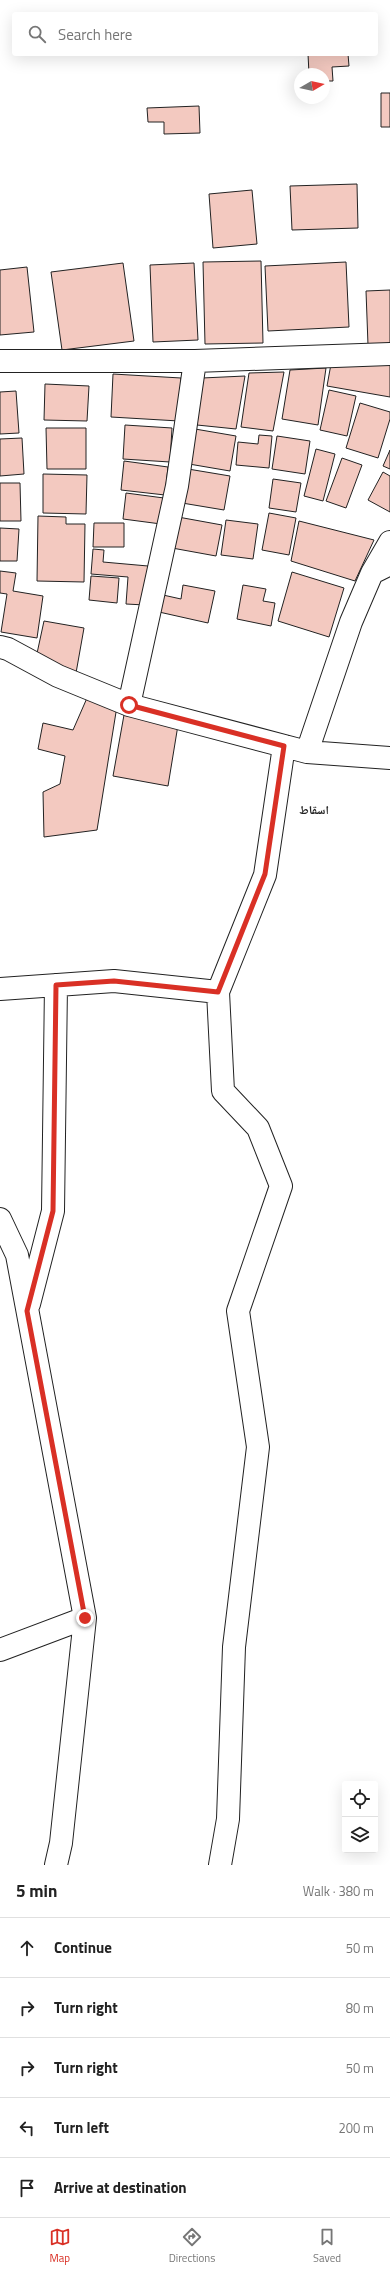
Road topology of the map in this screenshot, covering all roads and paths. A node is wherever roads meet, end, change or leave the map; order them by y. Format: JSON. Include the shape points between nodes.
{"nodes":[{"id":1,"x":390,"y":354,"type":"edge"},
{"id":2,"x":195,"y":361,"type":"junction"},
{"id":3,"x":0,"y":362,"type":"edge"},
{"id":4,"x":390,"y":542,"type":"edge"},
{"id":5,"x":381,"y":569,"type":"edge"},
{"id":6,"x":0,"y":647,"type":"edge"},
{"id":7,"x":129,"y":705,"type":"junction"},
{"id":8,"x":284,"y":746,"type":"junction"},
{"id":9,"x":307,"y":752,"type":"junction"},
{"id":10,"x":390,"y":758,"type":"edge"},
{"id":11,"x":56,"y":985,"type":"junction"},
{"id":12,"x":0,"y":989,"type":"edge"},
{"id":13,"x":218,"y":992,"type":"junction"},
{"id":14,"x":0,"y":1219,"type":"edge"},
{"id":15,"x":8,"y":1258,"type":"edge"},
{"id":16,"x":27,"y":1311,"type":"junction"},
{"id":17,"x":85,"y":1618,"type":"junction"},
{"id":18,"x":0,"y":1650,"type":"edge"},
{"id":19,"x":56,"y":1865,"type":"edge"},
{"id":20,"x":220,"y":1865,"type":"edge"}],
"edges":[{"from":1,"to":2,"type":"street"},
{"from":2,"to":3,"type":"street"},
{"from":2,"to":7,"type":"street","via":[[177,486]]},
{"from":4,"to":5,"type":"street"},
{"from":5,"to":9,"type":"street","via":[[351,622]]},
{"from":6,"to":7,"type":"street","via":[[58,676]]},
{"from":7,"to":8,"type":"street"},
{"from":8,"to":9,"type":"street"},
{"from":8,"to":13,"type":"street","via":[[265,874]]},
{"from":9,"to":10,"type":"street"},
{"from":11,"to":12,"type":"street"},
{"from":11,"to":13,"type":"street","via":[[114,981]]},
{"from":11,"to":16,"type":"street","via":[[53,1211]]},
{"from":13,"to":20,"type":"street","via":[[223,1091],[258,1128],[281,1186],[238,1311],[258,1447],[234,1647],[228,1819]]},
{"from":14,"to":15,"type":"street"},
{"from":15,"to":16,"type":"street"},
{"from":16,"to":17,"type":"street"},
{"from":17,"to":18,"type":"street"},
{"from":17,"to":19,"type":"street","via":[[61,1843]]}]}
